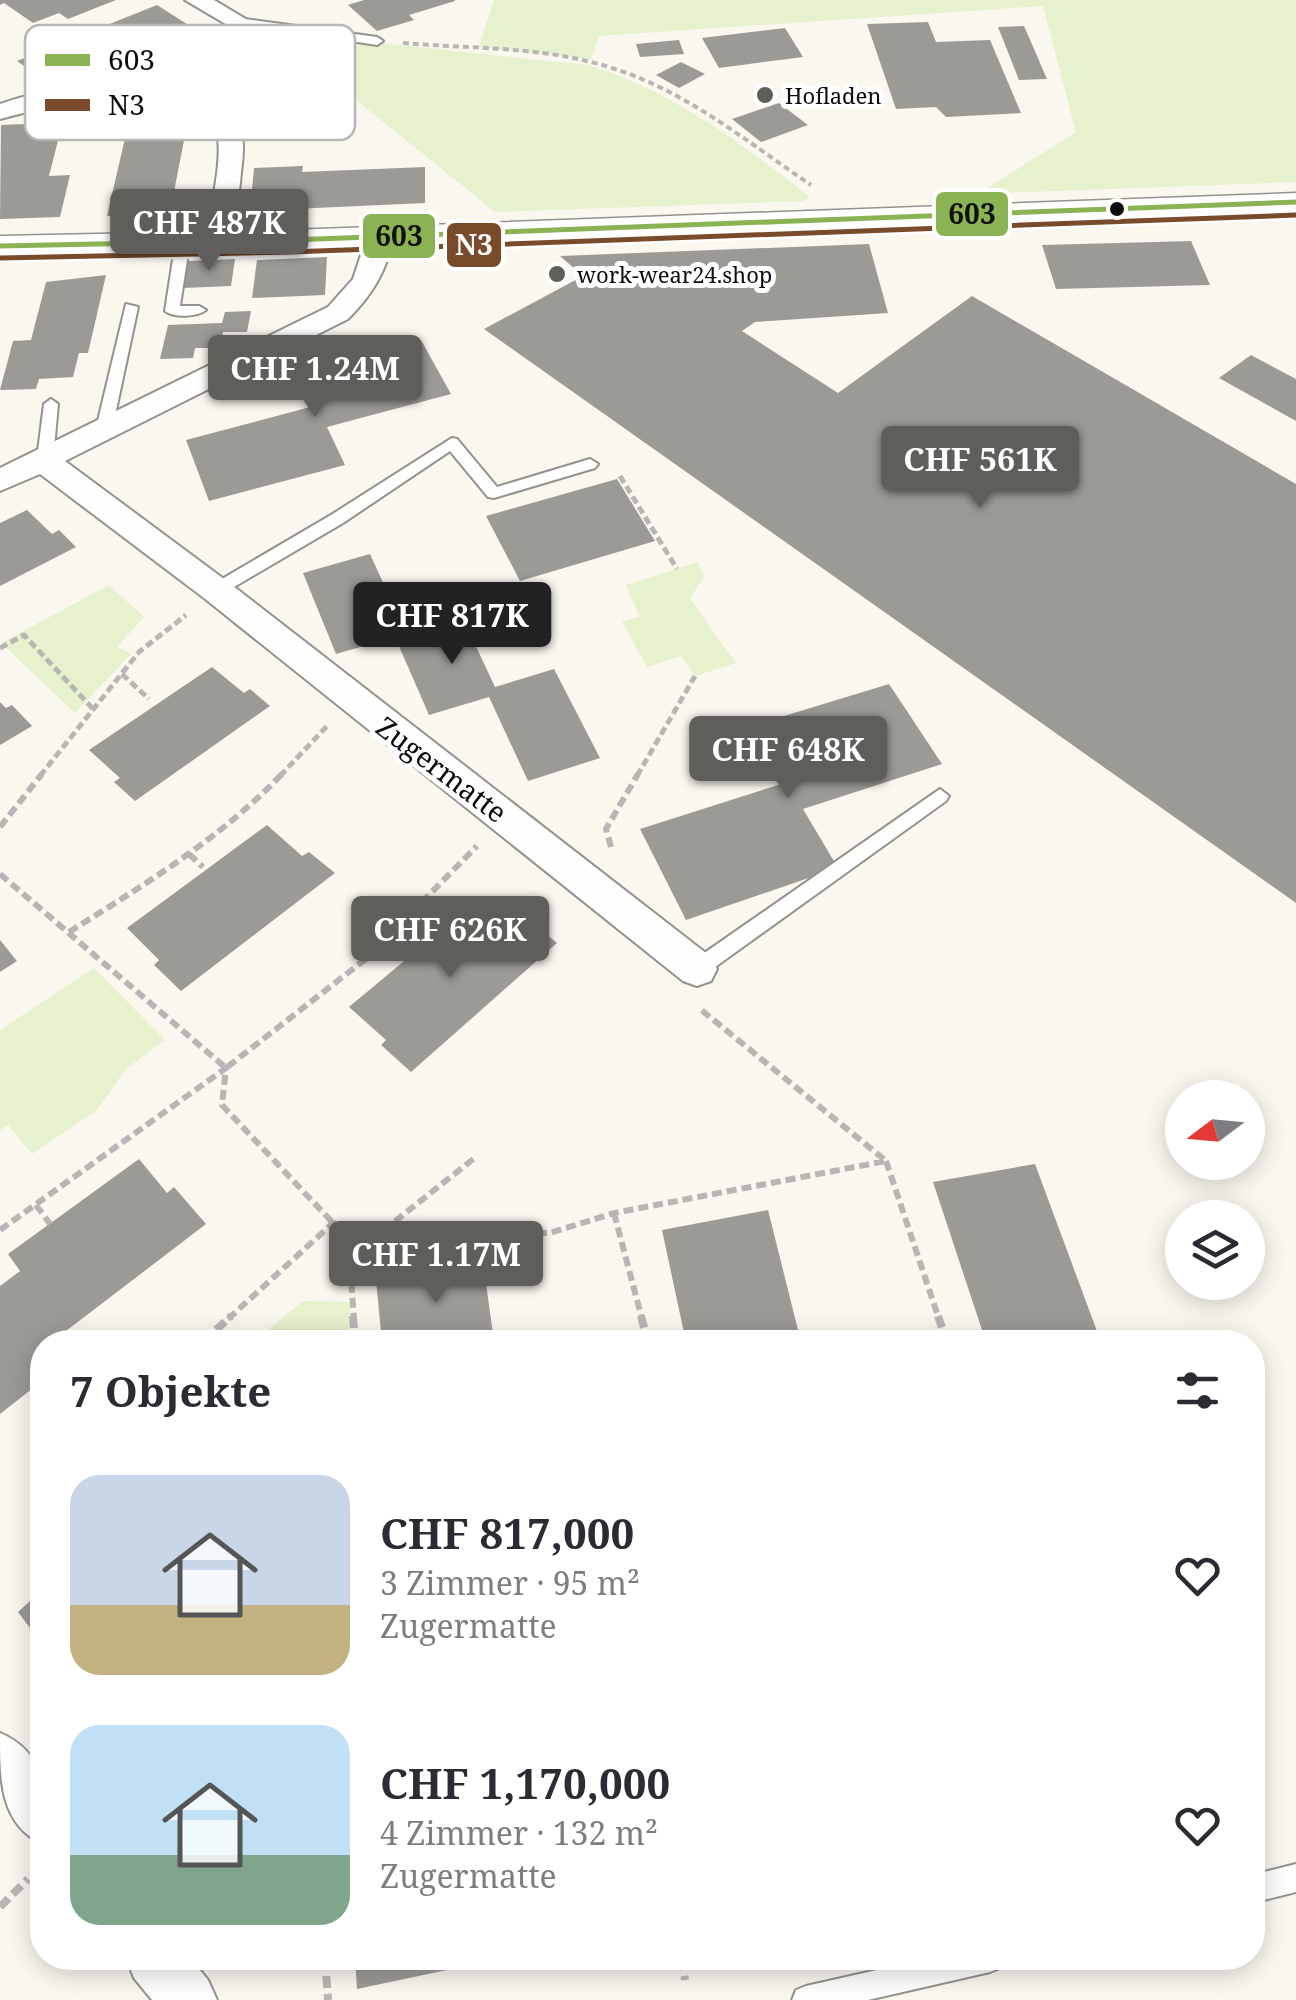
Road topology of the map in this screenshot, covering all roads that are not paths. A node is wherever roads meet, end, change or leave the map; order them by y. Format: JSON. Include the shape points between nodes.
{"nodes":[{"id":1,"x":196,"y":0,"type":"edge"},
{"id":2,"x":237,"y":22,"type":"joint"},
{"id":3,"x":259,"y":25,"type":"edge"},
{"id":4,"x":355,"y":38,"type":"edge"},
{"id":5,"x":377,"y":41,"type":"road end"},
{"id":6,"x":25,"y":104,"type":"edge"},
{"id":7,"x":0,"y":112,"type":"edge"},
{"id":8,"x":229,"y":140,"type":"edge"},
{"id":9,"x":1296,"y":202,"type":"edge"},
{"id":10,"x":380,"y":236,"type":"junction"},
{"id":11,"x":218,"y":239,"type":"junction"},
{"id":12,"x":184,"y":240,"type":"junction"},
{"id":13,"x":0,"y":246,"type":"edge"},
{"id":14,"x":131,"y":307,"type":"dead end"},
{"id":15,"x":199,"y":310,"type":"dead end"},
{"id":16,"x":52,"y":404,"type":"dead end"},
{"id":17,"x":104,"y":429,"type":"junction"},
{"id":18,"x":44,"y":460,"type":"junction"},
{"id":19,"x":590,"y":464,"type":"road end"},
{"id":20,"x":0,"y":481,"type":"edge"},
{"id":21,"x":216,"y":590,"type":"junction"},
{"id":22,"x":940,"y":796,"type":"dead end"},
{"id":23,"x":697,"y":970,"type":"joint"},
{"id":24,"x":0,"y":1760,"type":"edge"},
{"id":25,"x":30,"y":1801,"type":"edge"},
{"id":26,"x":1296,"y":1878,"type":"edge"},
{"id":27,"x":1265,"y":1886,"type":"edge"},
{"id":28,"x":164,"y":1970,"type":"edge"},
{"id":29,"x":937,"y":1970,"type":"edge"},
{"id":30,"x":188,"y":2000,"type":"edge"},
{"id":31,"x":806,"y":2000,"type":"edge"}],
"edges":[{"from":1,"to":2,"type":"street"},
{"from":2,"to":3,"type":"lane"},
{"from":4,"to":5,"type":"lane"},
{"from":6,"to":7,"type":"street"},
{"from":8,"to":11,"type":"street"},
{"from":9,"to":10,"type":"street"},
{"from":10,"to":11,"type":"street"},
{"from":10,"to":17,"type":"street","via":[[362,291],[338,313]]},
{"from":11,"to":12,"type":"street"},
{"from":12,"to":13,"type":"street"},
{"from":12,"to":15,"type":"lane","via":[[172,311]]},
{"from":14,"to":17,"type":"lane"},
{"from":16,"to":18,"type":"lane"},
{"from":17,"to":18,"type":"street"},
{"from":18,"to":20,"type":"street"},
{"from":18,"to":21,"type":"street","name":"Zugermatte"},
{"from":19,"to":21,"type":"lane","via":[[494,492],[452,444]]},
{"from":21,"to":23,"type":"street","name":"Zugermatte"},
{"from":22,"to":23,"type":"lane"},
{"from":24,"to":25,"type":"street"},
{"from":26,"to":27,"type":"lane"},
{"from":28,"to":30,"type":"street"},
{"from":29,"to":31,"type":"lane"}]}
